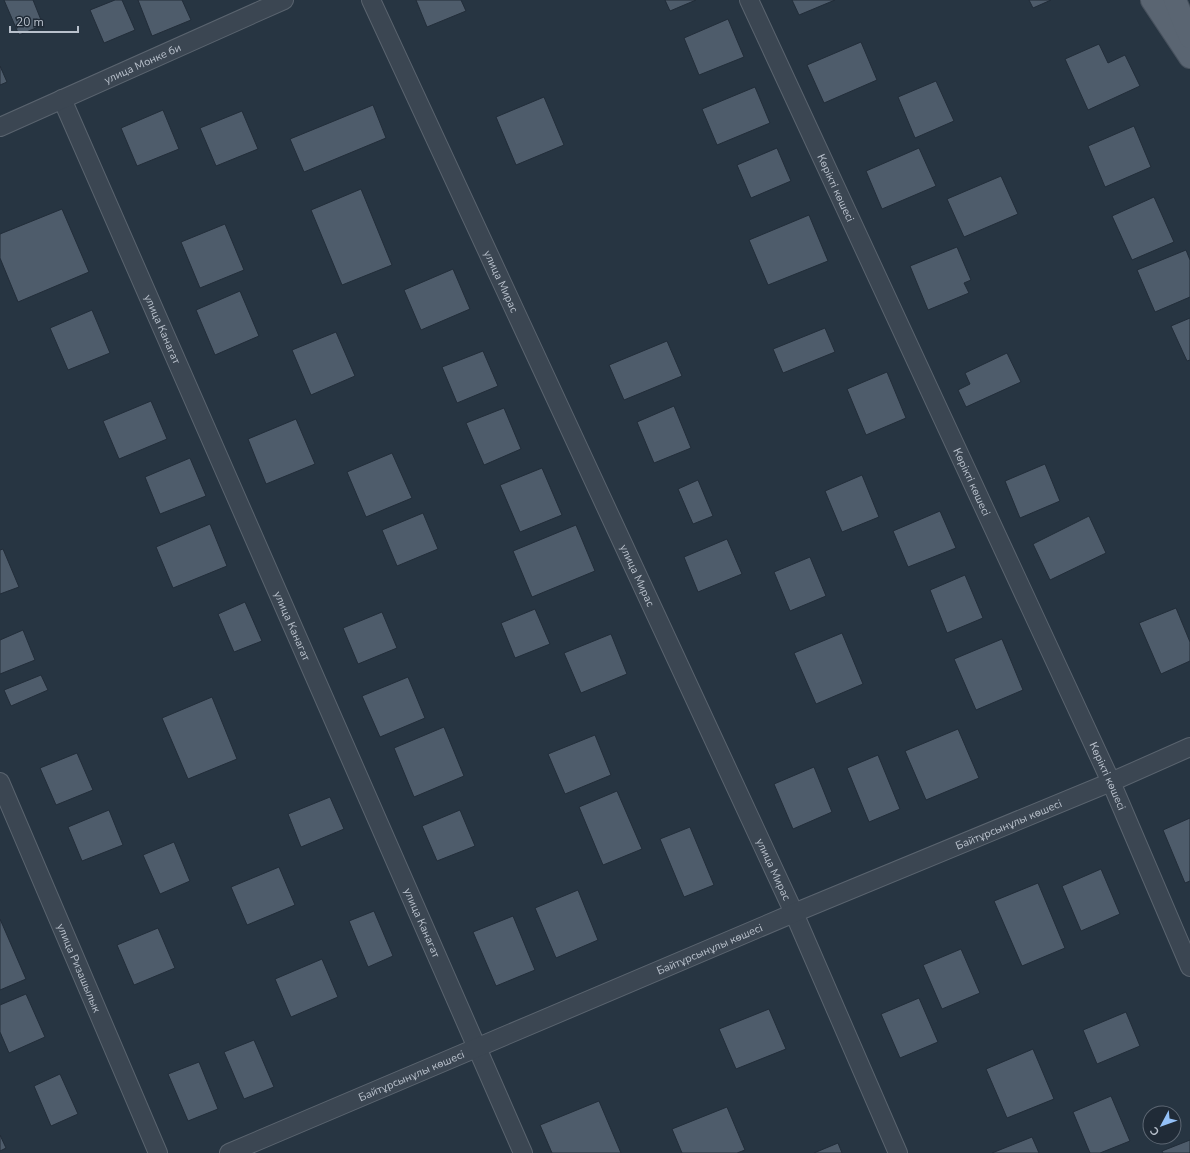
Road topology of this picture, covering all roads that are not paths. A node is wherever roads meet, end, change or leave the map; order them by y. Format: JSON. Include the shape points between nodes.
{"nodes":[{"id":1,"x":284,"y":0,"type":"edge"},
{"id":2,"x":371,"y":0,"type":"edge"},
{"id":3,"x":749,"y":0,"type":"edge"},
{"id":4,"x":1152,"y":0,"type":"edge"},
{"id":5,"x":1175,"y":0,"type":"edge"},
{"id":6,"x":1190,"y":36,"type":"edge"},
{"id":7,"x":1190,"y":57,"type":"edge"},
{"id":8,"x":62,"y":99,"type":"junction"},
{"id":9,"x":0,"y":127,"type":"edge"},
{"id":10,"x":1190,"y":747,"type":"edge"},
{"id":11,"x":0,"y":782,"type":"edge"},
{"id":12,"x":1111,"y":782,"type":"junction"},
{"id":13,"x":794,"y":913,"type":"junction"},
{"id":14,"x":1190,"y":967,"type":"edge"},
{"id":15,"x":476,"y":1048,"type":"junction"},
{"id":16,"x":158,"y":1153,"type":"edge"},
{"id":17,"x":229,"y":1153,"type":"edge"},
{"id":18,"x":523,"y":1153,"type":"edge"},
{"id":19,"x":898,"y":1153,"type":"edge"}],
"edges":[{"from":1,"to":8,"type":"street","name":"улица Монке би"},
{"from":2,"to":13,"type":"street","name":"улица Мирас"},
{"from":3,"to":12,"type":"street","name":"Көрікті көшесі"},
{"from":4,"to":7,"type":"main road"},
{"from":5,"to":6,"type":"main road"},
{"from":8,"to":9,"type":"street","name":"улица Монке би"},
{"from":8,"to":15,"type":"street","name":"улица Канагат"},
{"from":10,"to":12,"type":"street","name":"Байтұрсынұлы көшесі"},
{"from":11,"to":16,"type":"street","name":"улица Ризашылык"},
{"from":12,"to":13,"type":"street","name":"Байтұрсынұлы көшесі"},
{"from":12,"to":14,"type":"street","name":"Көрікті көшесі"},
{"from":13,"to":15,"type":"street","name":"Байтұрсынұлы көшесі"},
{"from":13,"to":19,"type":"street","name":"улица Мирас"},
{"from":15,"to":17,"type":"street","name":"Байтұрсынұлы көшесі"},
{"from":15,"to":18,"type":"street","name":"улица Канагат"}]}
